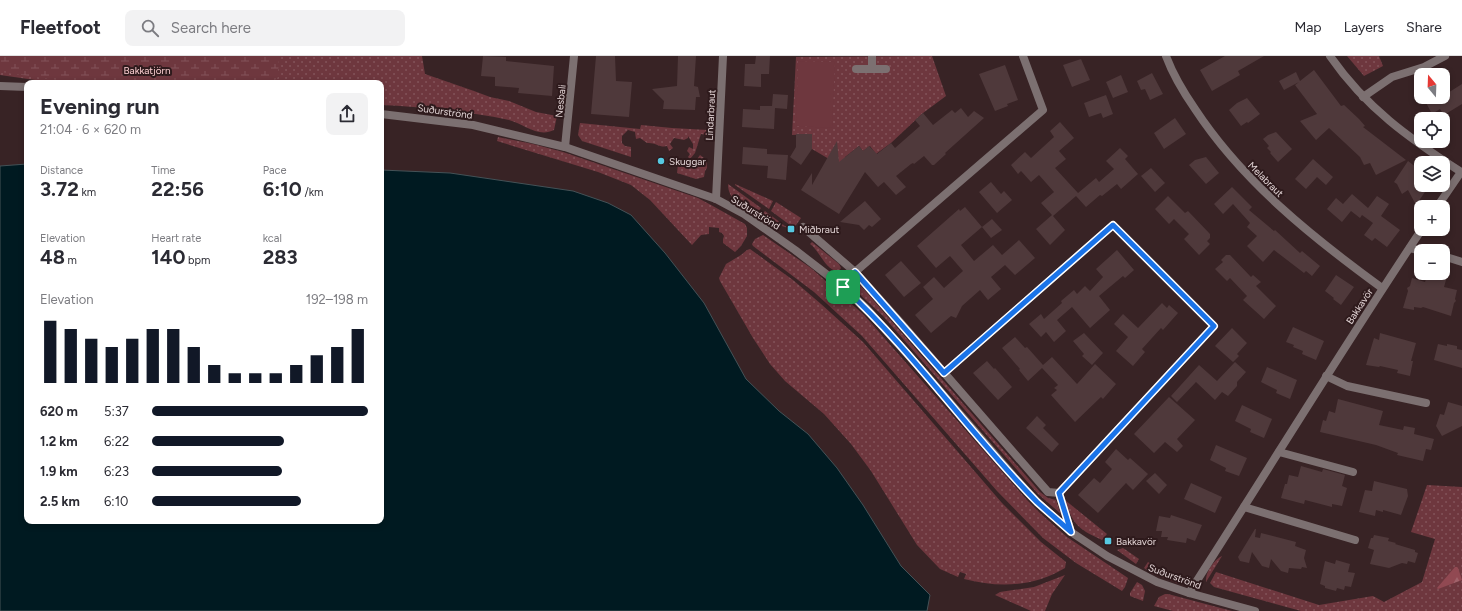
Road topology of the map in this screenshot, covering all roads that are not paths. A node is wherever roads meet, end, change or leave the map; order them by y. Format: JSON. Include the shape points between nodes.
{"nodes":[{"id":1,"x":574,"y":56,"type":"edge"},
{"id":2,"x":723,"y":56,"type":"edge"},
{"id":3,"x":872,"y":56,"type":"edge"},
{"id":4,"x":1023,"y":56,"type":"edge"},
{"id":5,"x":1166,"y":56,"type":"edge"},
{"id":6,"x":1330,"y":56,"type":"edge"},
{"id":7,"x":1445,"y":56,"type":"edge"},
{"id":8,"x":856,"y":69,"type":"dead end"},
{"id":9,"x":886,"y":69,"type":"dead end"},
{"id":10,"x":872,"y":70,"type":"junction"},
{"id":11,"x":0,"y":86,"type":"edge"},
{"id":12,"x":24,"y":88,"type":"edge"},
{"id":13,"x":1363,"y":97,"type":"junction"},
{"id":14,"x":384,"y":114,"type":"edge"},
{"id":15,"x":565,"y":147,"type":"junction"},
{"id":16,"x":716,"y":199,"type":"junction"},
{"id":17,"x":1442,"y":200,"type":"edge"},
{"id":18,"x":803,"y":227,"type":"dead end"},
{"id":19,"x":1418,"y":236,"type":"edge"},
{"id":20,"x":1410,"y":248,"type":"junction"},
{"id":21,"x":1414,"y":249,"type":"edge"},
{"id":22,"x":1450,"y":258,"type":"edge"},
{"id":23,"x":1462,"y":262,"type":"edge"},
{"id":24,"x":855,"y":272,"type":"junction"},
{"id":25,"x":843,"y":287,"type":"junction"},
{"id":26,"x":1382,"y":288,"type":"junction"},
{"id":27,"x":944,"y":373,"type":"junction"},
{"id":28,"x":1326,"y":376,"type":"junction"},
{"id":29,"x":1426,"y":404,"type":"dead end"},
{"id":30,"x":1279,"y":452,"type":"junction"},
{"id":31,"x":1352,"y":472,"type":"dead end"},
{"id":32,"x":1059,"y":493,"type":"junction"},
{"id":33,"x":1244,"y":507,"type":"junction"},
{"id":34,"x":1071,"y":532,"type":"junction"},
{"id":35,"x":1355,"y":540,"type":"dead end"},
{"id":36,"x":1189,"y":593,"type":"junction"},
{"id":37,"x":1255,"y":611,"type":"edge"}],
"edges":[{"from":1,"to":15,"type":"street","name":"Nesbali"},
{"from":2,"to":16,"type":"street","name":"Lindarbraut"},
{"from":3,"to":10,"type":"street"},
{"from":4,"to":24,"type":"street","via":[[1043,110]]},
{"from":5,"to":26,"type":"street","name":"Melabraut","via":[[1186,95],[1230,157],[1284,211]]},
{"from":6,"to":13,"type":"street"},
{"from":7,"to":13,"type":"street","via":[[1424,67],[1392,77]]},
{"from":8,"to":10,"type":"street"},
{"from":9,"to":10,"type":"street"},
{"from":11,"to":12,"type":"street"},
{"from":13,"to":17,"type":"street","via":[[1406,136],[1461,172]]},
{"from":14,"to":15,"type":"street","name":"Suðurströnd","via":[[473,125]]},
{"from":15,"to":16,"type":"street","name":"Suðurströnd"},
{"from":16,"to":25,"type":"street","name":"Suðurströnd","via":[[773,234]]},
{"from":18,"to":24,"type":"street"},
{"from":19,"to":20,"type":"street","name":"Bakkavör"},
{"from":20,"to":21,"type":"street"},
{"from":20,"to":26,"type":"street","name":"Bakkavör"},
{"from":22,"to":23,"type":"street"},
{"from":24,"to":25,"type":"street"},
{"from":24,"to":27,"type":"street"},
{"from":25,"to":34,"type":"street","name":"Suðurströnd","via":[[866,308],[922,370],[1038,503]]},
{"from":26,"to":28,"type":"street","name":"Bakkavör"},
{"from":27,"to":32,"type":"street","via":[[1048,492]]},
{"from":27,"to":32,"type":"street","via":[[1113,225],[1214,326]]},
{"from":28,"to":29,"type":"street","via":[[1347,386]]},
{"from":28,"to":30,"type":"street","name":"Bakkavör"},
{"from":30,"to":31,"type":"street"},
{"from":30,"to":33,"type":"street","name":"Bakkavör"},
{"from":32,"to":34,"type":"street"},
{"from":33,"to":35,"type":"street"},
{"from":33,"to":36,"type":"street","name":"Bakkavör"},
{"from":34,"to":36,"type":"street","name":"Suðurströnd","via":[[1136,572]]},
{"from":36,"to":37,"type":"street","name":"Suðurströnd"}]}
